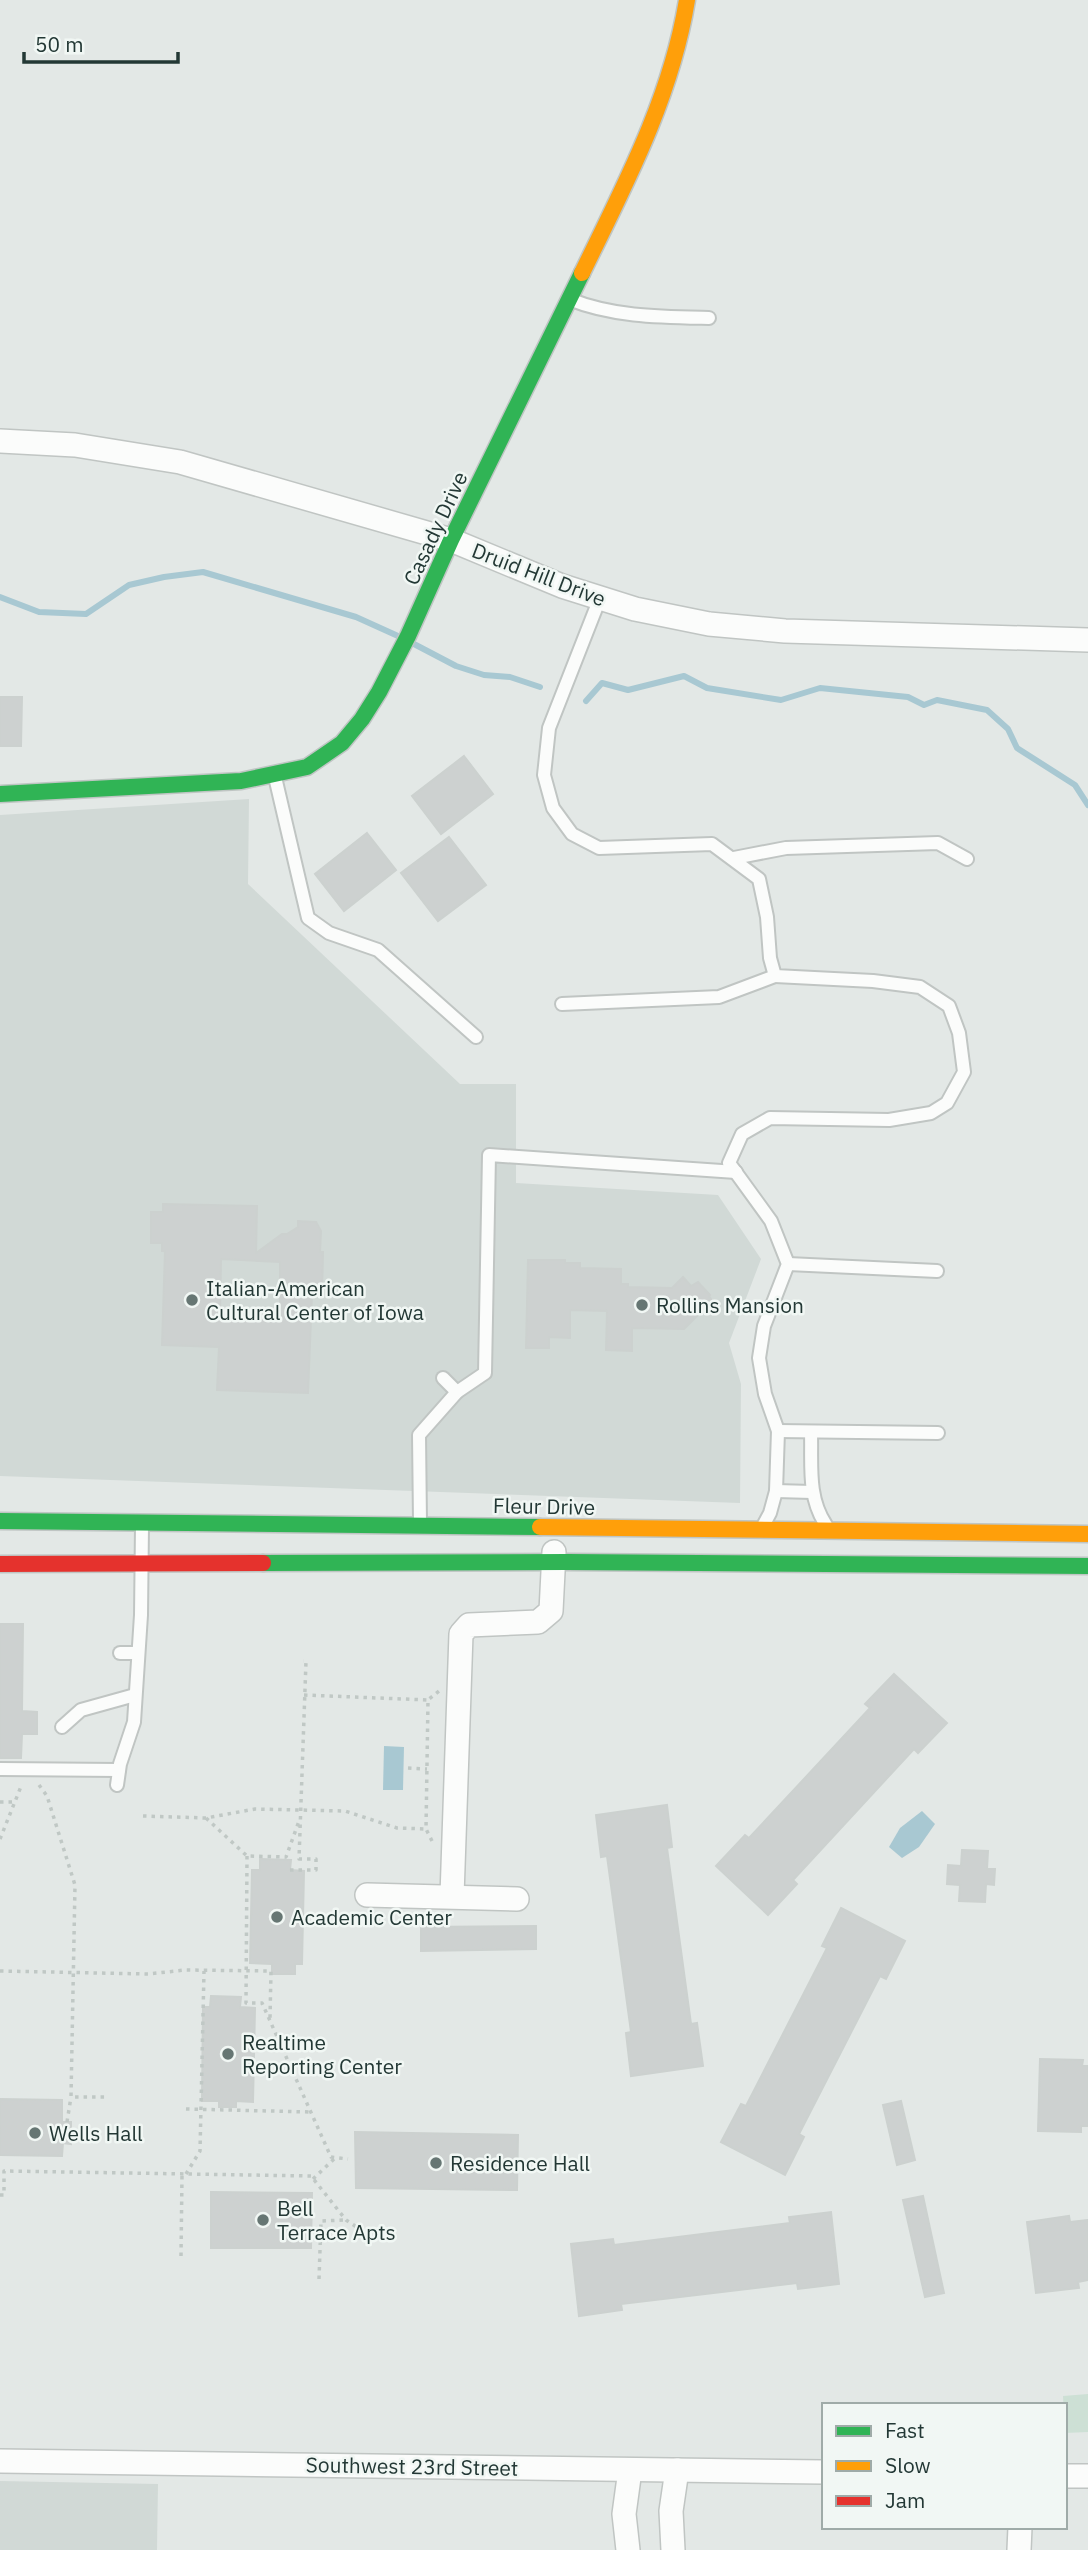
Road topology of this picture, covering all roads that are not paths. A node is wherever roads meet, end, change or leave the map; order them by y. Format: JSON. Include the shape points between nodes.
{"nodes":[{"id":1,"x":687,"y":0,"type":"edge"},
{"id":2,"x":568,"y":298,"type":"junction"},
{"id":3,"x":709,"y":318,"type":"dead end"},
{"id":4,"x":0,"y":441,"type":"edge"},
{"id":5,"x":451,"y":540,"type":"junction"},
{"id":6,"x":600,"y":598,"type":"junction"},
{"id":7,"x":1088,"y":640,"type":"edge"},
{"id":8,"x":275,"y":775,"type":"junction"},
{"id":9,"x":0,"y":794,"type":"edge"},
{"id":10,"x":734,"y":858,"type":"junction"},
{"id":11,"x":967,"y":859,"type":"dead end"},
{"id":12,"x":775,"y":976,"type":"junction"},
{"id":13,"x":562,"y":1004,"type":"dead end"},
{"id":14,"x":476,"y":1037,"type":"dead end"},
{"id":15,"x":736,"y":1172,"type":"junction"},
{"id":16,"x":788,"y":1264,"type":"junction"},
{"id":17,"x":937,"y":1271,"type":"dead end"},
{"id":18,"x":443,"y":1378,"type":"dead end"},
{"id":19,"x":457,"y":1392,"type":"junction"},
{"id":20,"x":778,"y":1431,"type":"junction"},
{"id":21,"x":811,"y":1432,"type":"junction"},
{"id":22,"x":938,"y":1433,"type":"dead end"},
{"id":23,"x":776,"y":1492,"type":"junction"},
{"id":24,"x":812,"y":1492,"type":"junction"},
{"id":25,"x":0,"y":1521,"type":"edge"},
{"id":26,"x":142,"y":1523,"type":"junction"},
{"id":27,"x":554,"y":1528,"type":"junction"},
{"id":28,"x":761,"y":1530,"type":"junction"},
{"id":29,"x":830,"y":1531,"type":"junction"},
{"id":30,"x":1088,"y":1534,"type":"edge"},
{"id":31,"x":420,"y":1544,"type":"junction"},
{"id":32,"x":554,"y":1562,"type":"junction"},
{"id":33,"x":0,"y":1564,"type":"edge"},
{"id":34,"x":141,"y":1564,"type":"junction"},
{"id":35,"x":1088,"y":1566,"type":"edge"},
{"id":36,"x":120,"y":1653,"type":"dead end"},
{"id":37,"x":137,"y":1653,"type":"junction"},
{"id":38,"x":135,"y":1695,"type":"junction"},
{"id":39,"x":62,"y":1727,"type":"dead end"},
{"id":40,"x":0,"y":1769,"type":"edge"},
{"id":41,"x":119,"y":1770,"type":"junction"},
{"id":42,"x":117,"y":1786,"type":"dead end"},
{"id":43,"x":367,"y":1895,"type":"dead end"},
{"id":44,"x":452,"y":1896,"type":"junction"},
{"id":45,"x":517,"y":1899,"type":"dead end"},
{"id":46,"x":0,"y":2460,"type":"edge"},
{"id":47,"x":630,"y":2470,"type":"junction"},
{"id":48,"x":677,"y":2470,"type":"junction"},
{"id":49,"x":822,"y":2472,"type":"edge"},
{"id":50,"x":1067,"y":2476,"type":"edge"},
{"id":51,"x":1088,"y":2476,"type":"edge"},
{"id":52,"x":1020,"y":2529,"type":"edge"},
{"id":53,"x":628,"y":2550,"type":"edge"},
{"id":54,"x":673,"y":2550,"type":"edge"},
{"id":55,"x":1020,"y":2550,"type":"edge"}],
"edges":[{"from":1,"to":2,"type":"main road","name":"Casady Drive","via":[[658,111]]},
{"from":2,"to":3,"type":"lane","via":[[604,310]]},
{"from":2,"to":5,"type":"main road","name":"Casady Drive"},
{"from":4,"to":5,"type":"street","name":"Druid Hill Drive","via":[[75,445],[180,462]]},
{"from":5,"to":6,"type":"street","name":"Druid Hill Drive"},
{"from":5,"to":8,"type":"main road","name":"Casady Drive","via":[[408,636],[362,719],[342,743],[307,766]]},
{"from":6,"to":7,"type":"street","name":"Druid Hill Drive","via":[[709,624],[785,631]]},
{"from":6,"to":10,"type":"lane","via":[[549,728],[544,775],[553,808],[572,834],[599,848],[712,844]]},
{"from":8,"to":9,"type":"main road","name":"Casady Drive","via":[[241,781]]},
{"from":8,"to":14,"type":"lane","via":[[308,918],[329,933],[378,950]]},
{"from":10,"to":11,"type":"lane","via":[[786,848],[938,844]]},
{"from":10,"to":12,"type":"lane","via":[[759,879]]},
{"from":12,"to":13,"type":"lane","via":[[719,997]]},
{"from":12,"to":15,"type":"lane","via":[[920,987],[950,1006],[964,1072],[947,1103],[931,1113],[889,1120],[770,1118],[742,1133],[729,1163]]},
{"from":15,"to":16,"type":"lane","via":[[771,1221]]},
{"from":15,"to":19,"type":"lane","via":[[489,1155],[485,1373]]},
{"from":16,"to":17,"type":"lane"},
{"from":16,"to":20,"type":"lane","via":[[764,1326],[758,1358]]},
{"from":18,"to":19,"type":"lane"},
{"from":19,"to":31,"type":"lane","via":[[419,1435]]},
{"from":20,"to":21,"type":"lane"},
{"from":20,"to":23,"type":"lane"},
{"from":21,"to":22,"type":"lane"},
{"from":21,"to":24,"type":"lane"},
{"from":23,"to":24,"type":"lane"},
{"from":23,"to":28,"type":"lane"},
{"from":24,"to":29,"type":"lane","via":[[818,1514]]},
{"from":25,"to":26,"type":"main road","name":"Fleur Drive"},
{"from":26,"to":31,"type":"main road","name":"Fleur Drive"},
{"from":26,"to":34,"type":"lane"},
{"from":27,"to":28,"type":"main road","name":"Fleur Drive"},
{"from":27,"to":31,"type":"main road","name":"Fleur Drive"},
{"from":27,"to":32,"type":"street"},
{"from":28,"to":29,"type":"main road","name":"Fleur Drive"},
{"from":29,"to":30,"type":"main road","name":"Fleur Drive"},
{"from":31,"to":32,"type":"main road","name":"Fleur Drive"},
{"from":31,"to":34,"type":"main road","name":"Fleur Drive"},
{"from":32,"to":35,"type":"main road","name":"Fleur Drive"},
{"from":32,"to":44,"type":"street","via":[[551,1611],[538,1622],[469,1625],[461,1634]]},
{"from":33,"to":34,"type":"main road","name":"Fleur Drive"},
{"from":34,"to":37,"type":"lane"},
{"from":36,"to":37,"type":"lane"},
{"from":37,"to":38,"type":"lane"},
{"from":38,"to":39,"type":"lane","via":[[81,1710]]},
{"from":38,"to":41,"type":"lane","via":[[134,1722]]},
{"from":40,"to":41,"type":"lane"},
{"from":41,"to":42,"type":"lane"},
{"from":43,"to":44,"type":"street"},
{"from":44,"to":45,"type":"street"},
{"from":46,"to":47,"type":"street","name":"Southwest 23rd Street"},
{"from":47,"to":48,"type":"street","name":"Southwest 23rd Street"},
{"from":47,"to":53,"type":"street","via":[[624,2514]]},
{"from":48,"to":49,"type":"street","name":"Southwest 23rd Street"},
{"from":48,"to":54,"type":"street","via":[[671,2511]]},
{"from":50,"to":51,"type":"street"},
{"from":52,"to":55,"type":"street"}]}
